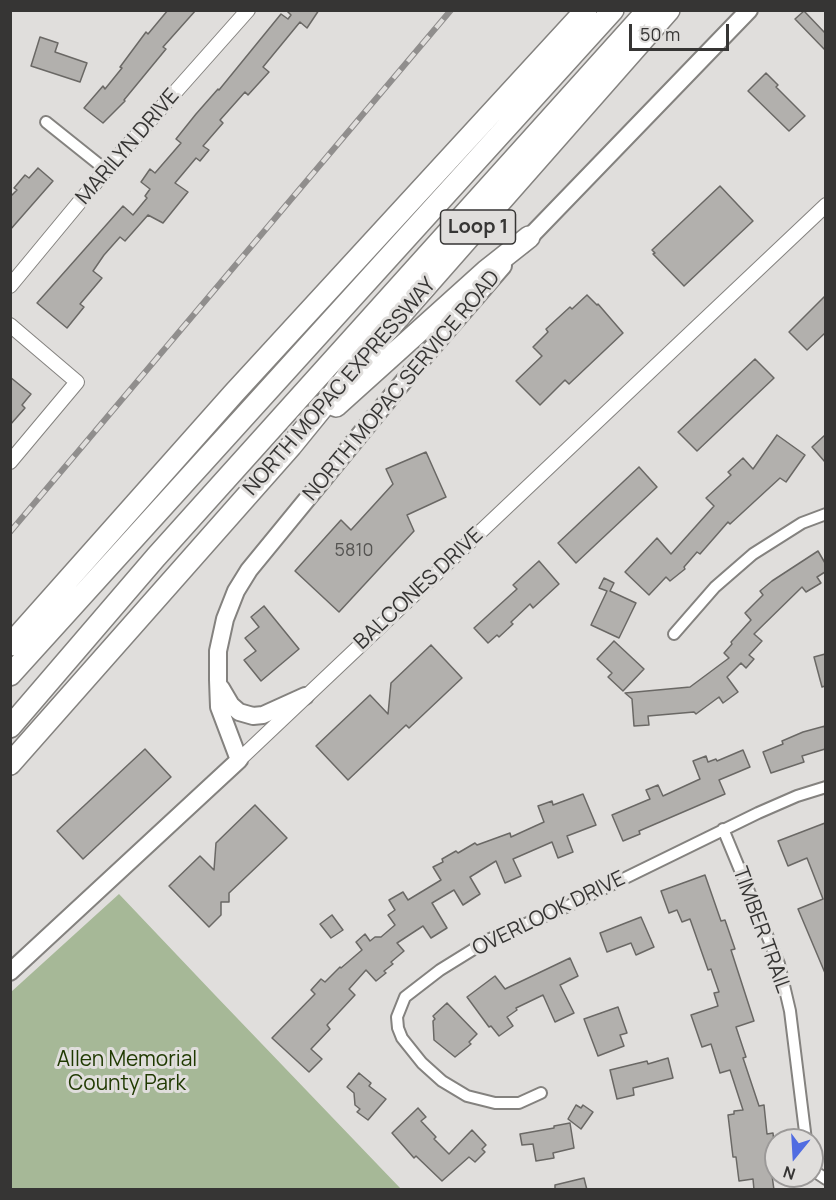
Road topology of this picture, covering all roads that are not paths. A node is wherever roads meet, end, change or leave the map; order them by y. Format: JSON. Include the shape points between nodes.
{"nodes":[{"id":1,"x":248,"y":10,"type":"edge"},
{"id":2,"x":585,"y":10,"type":"edge"},
{"id":3,"x":613,"y":10,"type":"edge"},
{"id":4,"x":648,"y":10,"type":"edge"},
{"id":5,"x":669,"y":10,"type":"edge"},
{"id":6,"x":749,"y":10,"type":"edge"},
{"id":7,"x":46,"y":122,"type":"dead end"},
{"id":8,"x":106,"y":170,"type":"junction"},
{"id":9,"x":825,"y":205,"type":"edge"},
{"id":10,"x":529,"y":237,"type":"junction"},
{"id":11,"x":10,"y":286,"type":"edge"},
{"id":12,"x":10,"y":325,"type":"edge"},
{"id":13,"x":243,"y":419,"type":"junction"},
{"id":14,"x":291,"y":446,"type":"junction"},
{"id":15,"x":10,"y":462,"type":"edge"},
{"id":16,"x":242,"y":464,"type":"junction"},
{"id":17,"x":825,"y":514,"type":"edge"},
{"id":18,"x":79,"y":568,"type":"junction"},
{"id":19,"x":674,"y":634,"type":"dead end"},
{"id":20,"x":10,"y":645,"type":"edge"},
{"id":21,"x":91,"y":672,"type":"junction"},
{"id":22,"x":10,"y":675,"type":"edge"},
{"id":23,"x":218,"y":680,"type":"junction"},
{"id":24,"x":305,"y":696,"type":"junction"},
{"id":25,"x":10,"y":727,"type":"edge"},
{"id":26,"x":239,"y":759,"type":"junction"},
{"id":27,"x":10,"y":764,"type":"edge"},
{"id":28,"x":825,"y":787,"type":"edge"},
{"id":29,"x":723,"y":829,"type":"junction"},
{"id":30,"x":10,"y":972,"type":"edge"},
{"id":31,"x":541,"y":1093,"type":"dead end"},
{"id":32,"x":805,"y":1128,"type":"edge"}],
"edges":[{"from":1,"to":8,"type":"street","name":"MARILYN DRIVE"},
{"from":2,"to":18,"type":"highway","number":"Loop 1"},
{"from":3,"to":13,"type":"highway"},
{"from":4,"to":16,"type":"highway"},
{"from":5,"to":14,"type":"highway","name":"NORTH MOPAC EXPRESSWAY","number":"Loop 1"},
{"from":6,"to":10,"type":"main road","name":"NORTH MOPAC SERVICE ROAD"},
{"from":7,"to":8,"type":"street"},
{"from":8,"to":11,"type":"street","name":"MARILYN DRIVE"},
{"from":9,"to":24,"type":"street","name":"BALCONES DRIVE"},
{"from":10,"to":14,"type":"highway"},
{"from":10,"to":23,"type":"main road","name":"NORTH MOPAC SERVICE ROAD","via":[[412,371],[249,570],[225,620],[218,651]]},
{"from":12,"to":15,"type":"street","via":[[78,382]]},
{"from":13,"to":18,"type":"highway"},
{"from":13,"to":22,"type":"highway"},
{"from":14,"to":21,"type":"highway","name":"NORTH MOPAC EXPRESSWAY","number":"Loop 1"},
{"from":16,"to":21,"type":"highway","via":[[104,633]]},
{"from":16,"to":25,"type":"highway"},
{"from":17,"to":19,"type":"street","via":[[802,523],[753,554],[715,587]]},
{"from":18,"to":20,"type":"highway","number":"Loop 1"},
{"from":21,"to":27,"type":"highway","name":"NORTH MOPAC EXPRESSWAY","number":"Loop 1"},
{"from":23,"to":24,"type":"main road","via":[[231,705],[248,716],[263,715]]},
{"from":23,"to":26,"type":"main road","name":"NORTH MOPAC SERVICE ROAD","via":[[219,707]]},
{"from":24,"to":26,"type":"street","name":"BALCONES DRIVE"},
{"from":26,"to":30,"type":"main road","name":"BALCONES DRIVE"},
{"from":28,"to":29,"type":"street","name":"OVERLOOK DRIVE"},
{"from":29,"to":31,"type":"street","name":"OVERLOOK DRIVE","via":[[568,906],[490,939],[405,997],[397,1017],[402,1038],[442,1081],[467,1096],[495,1103],[519,1103]]},
{"from":29,"to":32,"type":"street","name":"TIMBER TRAIL","via":[[779,964],[790,1011]]}]}
